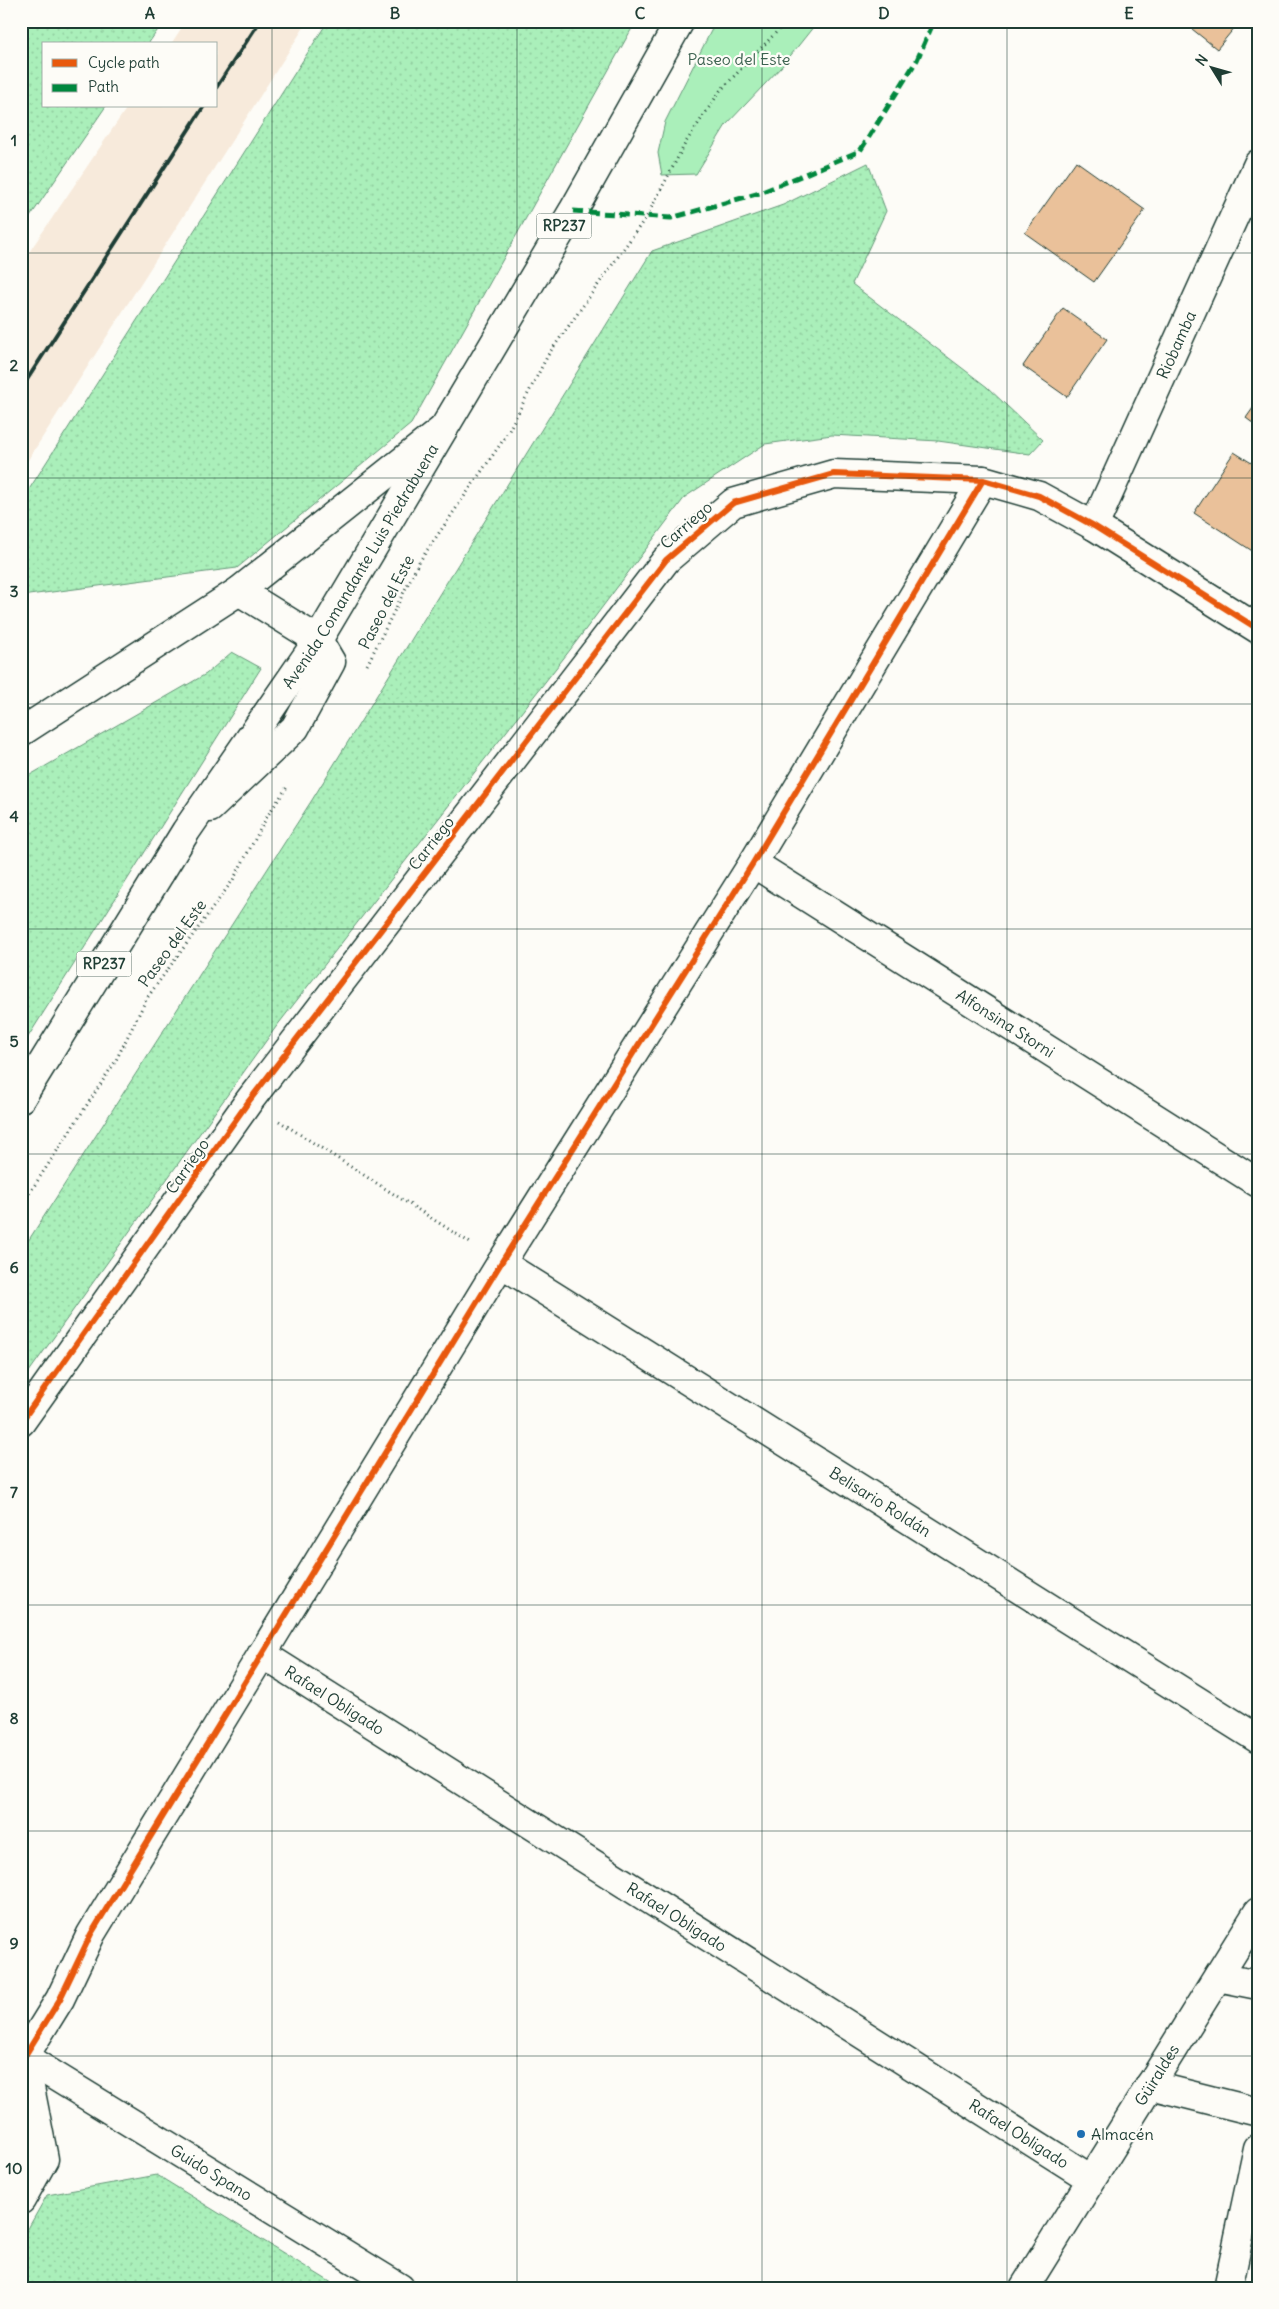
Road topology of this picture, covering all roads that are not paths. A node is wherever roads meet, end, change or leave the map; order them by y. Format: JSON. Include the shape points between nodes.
{"nodes":[{"id":1,"x":680,"y":21,"type":"edge"},
{"id":2,"x":1258,"y":164,"type":"edge"},
{"id":3,"x":444,"y":428,"type":"junction"},
{"id":4,"x":983,"y":480,"type":"junction"},
{"id":5,"x":1094,"y":526,"type":"junction"},
{"id":6,"x":239,"y":591,"type":"junction"},
{"id":7,"x":1258,"y":629,"type":"edge"},
{"id":8,"x":318,"y":640,"type":"junction"},
{"id":9,"x":21,"y":732,"type":"edge"},
{"id":10,"x":753,"y":863,"type":"junction"},
{"id":11,"x":21,"y":1098,"type":"edge"},
{"id":12,"x":1258,"y":1183,"type":"edge"},
{"id":13,"x":501,"y":1263,"type":"junction"},
{"id":14,"x":21,"y":1422,"type":"edge"},
{"id":15,"x":262,"y":1654,"type":"junction"},
{"id":16,"x":1258,"y":1739,"type":"edge"},
{"id":17,"x":1258,"y":1912,"type":"edge"},
{"id":18,"x":1218,"y":1977,"type":"junction"},
{"id":19,"x":1258,"y":1985,"type":"edge"},
{"id":20,"x":23,"y":2059,"type":"edge"},
{"id":21,"x":1150,"y":2085,"type":"junction"},
{"id":22,"x":1258,"y":2112,"type":"edge"},
{"id":23,"x":1258,"y":2148,"type":"edge"},
{"id":24,"x":1091,"y":2179,"type":"junction"},
{"id":25,"x":21,"y":2200,"type":"edge"},
{"id":26,"x":400,"y":2288,"type":"edge"},
{"id":27,"x":1024,"y":2288,"type":"edge"},
{"id":28,"x":1228,"y":2288,"type":"edge"}],
"edges":[{"from":1,"to":3,"type":"street","name":"Avenida Comandante Luis Piedrabuena","number":"RP237","via":[[573,212]]},
{"from":2,"to":5,"type":"street","name":"Riobamba"},
{"from":3,"to":6,"type":"street"},
{"from":3,"to":8,"type":"street","name":"Avenida Comandante Luis Piedrabuena","number":"RP237"},
{"from":4,"to":5,"type":"street","name":"Carriego","via":[[1039,496]]},
{"from":4,"to":10,"type":"street"},
{"from":4,"to":14,"type":"street","name":"Carriego","via":[[834,474],[733,503],[666,560],[250,1101]]},
{"from":5,"to":7,"type":"street","name":"Carriego"},
{"from":6,"to":8,"type":"street"},
{"from":6,"to":9,"type":"street"},
{"from":8,"to":11,"type":"street","name":"Avenida Comandante Luis Piedrabuena","number":"RP237","via":[[186,830]]},
{"from":10,"to":12,"type":"street","name":"Alfonsina Storni"},
{"from":10,"to":13,"type":"street"},
{"from":13,"to":15,"type":"street"},
{"from":13,"to":16,"type":"street","name":"Belisario Roldán"},
{"from":15,"to":20,"type":"street","via":[[91,1934],[60,1999]]},
{"from":15,"to":24,"type":"street","name":"Rafael Obligado"},
{"from":17,"to":18,"type":"street","name":"Güiraldes"},
{"from":18,"to":19,"type":"street"},
{"from":18,"to":21,"type":"street","name":"Güiraldes"},
{"from":20,"to":25,"type":"street","via":[[44,2159]]},
{"from":20,"to":26,"type":"street","name":"Guido Spano"},
{"from":21,"to":22,"type":"street"},
{"from":21,"to":24,"type":"street","name":"Güiraldes"},
{"from":23,"to":28,"type":"street"},
{"from":24,"to":27,"type":"street","name":"Güiraldes"}]}
